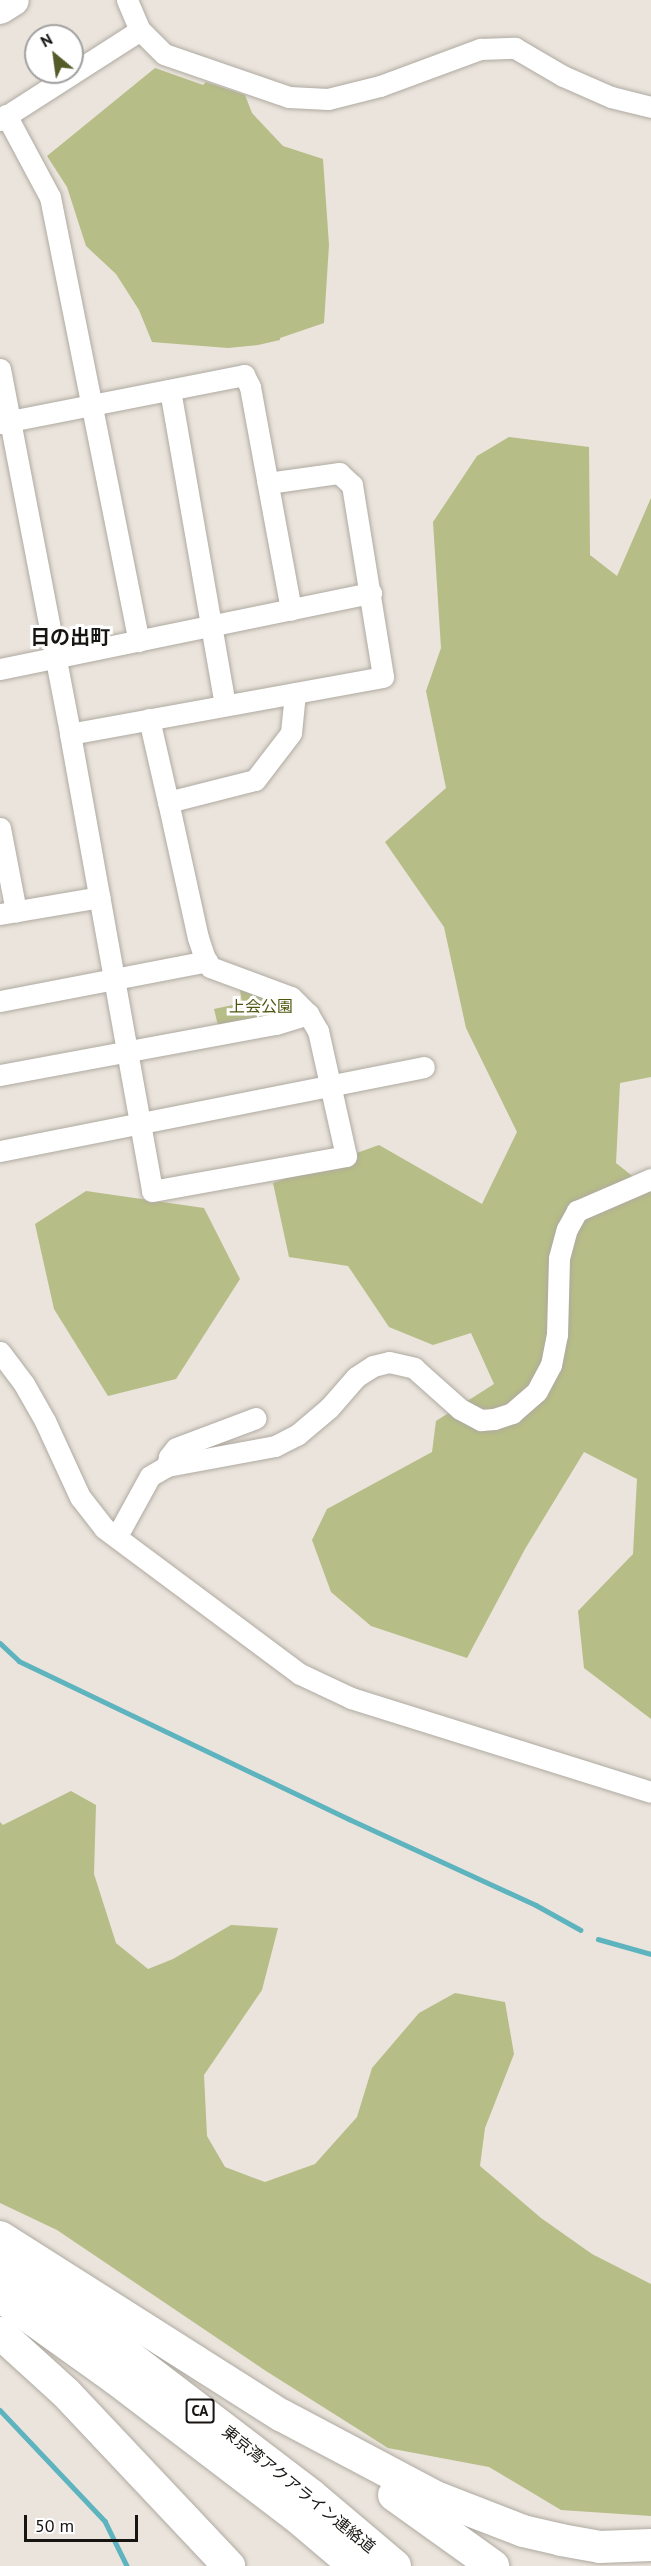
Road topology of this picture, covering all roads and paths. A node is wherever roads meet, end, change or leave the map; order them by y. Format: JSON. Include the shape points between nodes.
{"nodes":[{"id":1,"x":13,"y":0,"type":"edge"},
{"id":2,"x":127,"y":0,"type":"edge"},
{"id":3,"x":0,"y":8,"type":"edge"},
{"id":4,"x":140,"y":30,"type":"junction"},
{"id":5,"x":651,"y":107,"type":"edge"},
{"id":6,"x":3,"y":118,"type":"edge"},
{"id":7,"x":0,"y":369,"type":"edge"},
{"id":8,"x":170,"y":390,"type":"junction"},
{"id":9,"x":92,"y":405,"type":"junction"},
{"id":10,"x":6,"y":422,"type":"edge"},
{"id":11,"x":267,"y":480,"type":"junction"},
{"id":12,"x":371,"y":593,"type":"junction"},
{"id":13,"x":291,"y":610,"type":"junction"},
{"id":14,"x":212,"y":626,"type":"junction"},
{"id":15,"x":139,"y":641,"type":"junction"},
{"id":16,"x":55,"y":659,"type":"junction"},
{"id":17,"x":0,"y":669,"type":"edge"},
{"id":18,"x":295,"y":693,"type":"junction"},
{"id":19,"x":225,"y":704,"type":"junction"},
{"id":20,"x":149,"y":718,"type":"junction"},
{"id":21,"x":70,"y":734,"type":"junction"},
{"id":22,"x":168,"y":802,"type":"junction"},
{"id":23,"x":0,"y":828,"type":"edge"},
{"id":24,"x":100,"y":897,"type":"junction"},
{"id":25,"x":8,"y":913,"type":"edge"},
{"id":26,"x":207,"y":961,"type":"junction"},
{"id":27,"x":113,"y":978,"type":"junction"},
{"id":28,"x":0,"y":1001,"type":"edge"},
{"id":29,"x":308,"y":1014,"type":"junction"},
{"id":30,"x":127,"y":1052,"type":"junction"},
{"id":31,"x":424,"y":1066,"type":"dead end"},
{"id":32,"x":0,"y":1075,"type":"edge"},
{"id":33,"x":330,"y":1086,"type":"junction"},
{"id":34,"x":140,"y":1123,"type":"junction"},
{"id":35,"x":0,"y":1151,"type":"edge"},
{"id":36,"x":651,"y":1179,"type":"edge"},
{"id":37,"x":0,"y":1352,"type":"edge"},
{"id":38,"x":256,"y":1418,"type":"dead end"},
{"id":39,"x":167,"y":1466,"type":"junction"},
{"id":40,"x":117,"y":1536,"type":"junction"},
{"id":41,"x":651,"y":1792,"type":"edge"},
{"id":42,"x":0,"y":2237,"type":"edge"},
{"id":43,"x":0,"y":2262,"type":"edge"},
{"id":44,"x":0,"y":2295,"type":"edge"},
{"id":45,"x":0,"y":2333,"type":"edge"},
{"id":46,"x":281,"y":2415,"type":"junction"},
{"id":47,"x":183,"y":2517,"type":"junction"},
{"id":48,"x":651,"y":2545,"type":"edge"},
{"id":49,"x":229,"y":2566,"type":"edge"},
{"id":50,"x":244,"y":2566,"type":"edge"},
{"id":51,"x":355,"y":2566,"type":"edge"},
{"id":52,"x":395,"y":2566,"type":"edge"},
{"id":53,"x":493,"y":2566,"type":"edge"}],
"edges":[{"from":1,"to":3,"type":"highway"},
{"from":2,"to":4,"type":"street"},
{"from":4,"to":5,"type":"street","via":[[164,54],[289,97],[328,99],[380,86],[480,49],[515,48],[563,76],[611,97]]},
{"from":4,"to":6,"type":"street"},
{"from":6,"to":9,"type":"street","via":[[50,197]]},
{"from":7,"to":10,"type":"street"},
{"from":8,"to":9,"type":"street"},
{"from":8,"to":11,"type":"street","via":[[244,375],[250,387]]},
{"from":8,"to":14,"type":"street"},
{"from":9,"to":10,"type":"street"},
{"from":9,"to":15,"type":"street"},
{"from":10,"to":16,"type":"street"},
{"from":11,"to":12,"type":"street","via":[[339,473],[345,476],[352,485]]},
{"from":11,"to":13,"type":"street"},
{"from":12,"to":13,"type":"street"},
{"from":12,"to":18,"type":"street","via":[[383,677]]},
{"from":13,"to":14,"type":"street"},
{"from":14,"to":15,"type":"street"},
{"from":14,"to":19,"type":"street"},
{"from":15,"to":16,"type":"street"},
{"from":16,"to":17,"type":"street"},
{"from":16,"to":21,"type":"street"},
{"from":18,"to":19,"type":"street"},
{"from":18,"to":22,"type":"street","via":[[291,733],[255,780]]},
{"from":19,"to":20,"type":"street"},
{"from":20,"to":21,"type":"street"},
{"from":20,"to":22,"type":"street"},
{"from":21,"to":24,"type":"street"},
{"from":22,"to":26,"type":"street","via":[[198,938]]},
{"from":23,"to":25,"type":"street"},
{"from":24,"to":25,"type":"street"},
{"from":24,"to":27,"type":"street"},
{"from":26,"to":27,"type":"street"},
{"from":26,"to":29,"type":"street","via":[[210,967],[291,998]]},
{"from":27,"to":28,"type":"street"},
{"from":27,"to":30,"type":"street"},
{"from":29,"to":30,"type":"street","via":[[276,1024]]},
{"from":29,"to":33,"type":"street","via":[[318,1031]]},
{"from":30,"to":32,"type":"street"},
{"from":30,"to":34,"type":"street"},
{"from":31,"to":33,"type":"street"},
{"from":33,"to":34,"type":"street"},
{"from":33,"to":34,"type":"street","via":[[345,1156],[152,1191]]},
{"from":34,"to":35,"type":"street"},
{"from":36,"to":39,"type":"street","via":[[577,1211],[559,1258],[557,1335],[551,1365],[537,1391],[512,1413],[481,1420],[460,1409],[414,1368],[389,1362],[356,1377],[329,1408],[275,1446]]},
{"from":37,"to":40,"type":"street","via":[[45,1421],[80,1497],[104,1528]]},
{"from":38,"to":39,"type":"street","via":[[176,1448]]},
{"from":39,"to":40,"type":"street","via":[[150,1476]]},
{"from":40,"to":41,"type":"street","via":[[300,1674],[328,1689]]},
{"from":42,"to":46,"type":"highway"},
{"from":43,"to":52,"type":"highway","name":"東京湾アクアライン連絡道","number":"CA","via":[[130,2357]]},
{"from":44,"to":51,"type":"highway","name":"東京湾アクアライン連絡道","number":"CA","via":[[296,2516]]},
{"from":45,"to":47,"type":"highway","via":[[66,2393]]},
{"from":46,"to":48,"type":"highway","via":[[438,2498],[523,2531],[600,2547]]},
{"from":46,"to":53,"type":"highway","via":[[317,2447],[413,2507]]},
{"from":47,"to":49,"type":"highway"},
{"from":47,"to":50,"type":"highway"}]}
